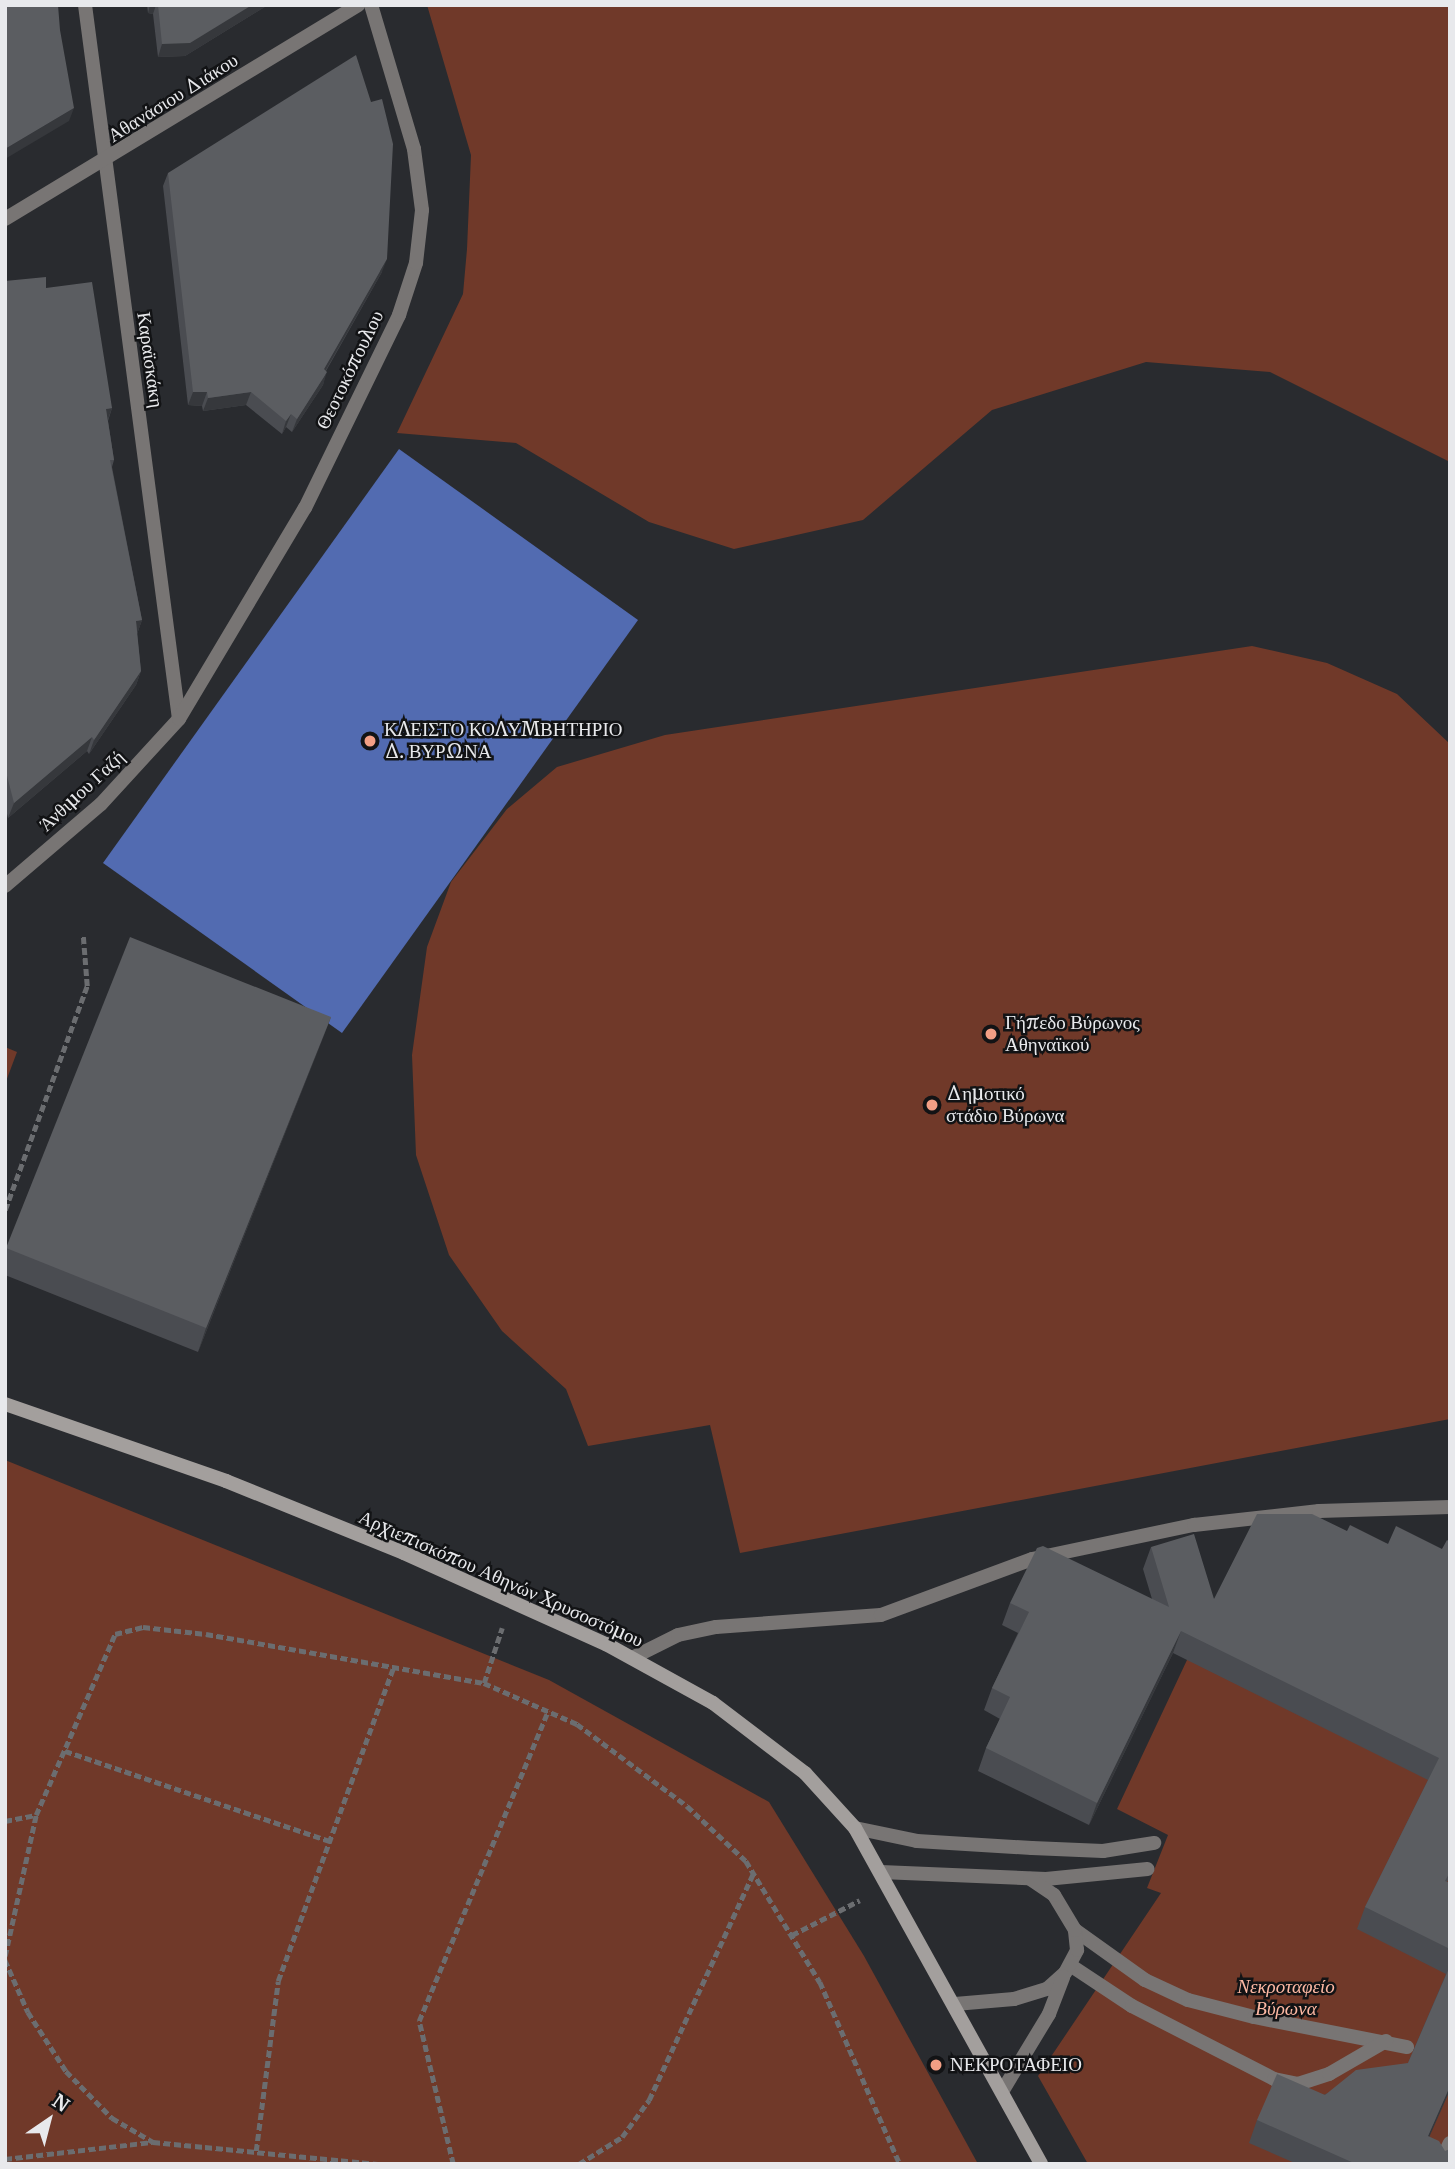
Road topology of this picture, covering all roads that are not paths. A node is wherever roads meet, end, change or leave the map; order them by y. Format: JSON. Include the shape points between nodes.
{"nodes":[{"id":1,"x":85,"y":5,"type":"edge"},
{"id":2,"x":358,"y":5,"type":"edge"},
{"id":3,"x":372,"y":5,"type":"edge"},
{"id":4,"x":105,"y":162,"type":"junction"},
{"id":5,"x":5,"y":219,"type":"edge"},
{"id":6,"x":178,"y":719,"type":"junction"},
{"id":7,"x":5,"y":886,"type":"edge"},
{"id":8,"x":5,"y":1404,"type":"edge"},
{"id":9,"x":1450,"y":1507,"type":"edge"},
{"id":10,"x":632,"y":1658,"type":"junction"},
{"id":11,"x":855,"y":1828,"type":"junction"},
{"id":12,"x":1154,"y":1843,"type":"dead end"},
{"id":13,"x":1148,"y":1868,"type":"dead end"},
{"id":14,"x":885,"y":1878,"type":"junction"},
{"id":15,"x":1029,"y":1878,"type":"junction"},
{"id":16,"x":1075,"y":1930,"type":"junction"},
{"id":17,"x":1068,"y":1969,"type":"junction"},
{"id":18,"x":955,"y":2004,"type":"junction"},
{"id":19,"x":1386,"y":2041,"type":"junction"},
{"id":20,"x":1408,"y":2046,"type":"dead end"},
{"id":21,"x":1003,"y":2090,"type":"junction"},
{"id":22,"x":1450,"y":2143,"type":"edge"},
{"id":23,"x":1041,"y":2164,"type":"edge"},
{"id":24,"x":1440,"y":2164,"type":"edge"}],
"edges":[{"from":1,"to":4,"type":"street","name":"Καραϊσκάκη"},
{"from":2,"to":4,"type":"street","name":"Αθανάσιου Διάκου"},
{"from":3,"to":6,"type":"street","name":"Θεοτοκόπουλου","via":[[414,149],[422,209],[416,263],[399,315],[304,508]]},
{"from":4,"to":5,"type":"street","name":"Αθανάσιου Διάκου"},
{"from":4,"to":6,"type":"street","name":"Καραϊσκάκη"},
{"from":6,"to":7,"type":"street","name":"Άνθιμου Γαζή","via":[[101,804]]},
{"from":8,"to":10,"type":"street","name":"Αρχιεπισκόπου Αθηνών Χρυσοστόμου","via":[[226,1481]]},
{"from":9,"to":10,"type":"street","via":[[1319,1511],[1195,1525],[1032,1559],[881,1615],[716,1627],[678,1635]]},
{"from":10,"to":11,"type":"street","name":"Αρχιεπισκόπου Αθηνών Χρυσοστόμου","via":[[713,1703],[805,1773]]},
{"from":11,"to":12,"type":"street","via":[[917,1841],[1032,1848],[1102,1851]]},
{"from":11,"to":14,"type":"street","name":"Αρχιεπισκόπου Αθηνών Χρυσοστόμου"},
{"from":13,"to":15,"type":"street"},
{"from":14,"to":15,"type":"street"},
{"from":14,"to":18,"type":"street","name":"Αρχιεπισκόπου Αθηνών Χρυσοστόμου"},
{"from":15,"to":16,"type":"street","via":[[1054,1895]]},
{"from":16,"to":17,"type":"street","via":[[1077,1950]]},
{"from":16,"to":19,"type":"street","via":[[1144,1980],[1188,2000],[1301,2027]]},
{"from":17,"to":18,"type":"street","via":[[1047,1989],[1014,1998]]},
{"from":17,"to":19,"type":"street","via":[[1274,2080],[1298,2084],[1329,2074]]},
{"from":17,"to":21,"type":"street","via":[[1049,2014]]},
{"from":18,"to":21,"type":"street","name":"Αρχιεπισκόπου Αθηνών Χρυσοστόμου"},
{"from":19,"to":20,"type":"street"},
{"from":21,"to":23,"type":"street","name":"Αρχιεπισκόπου Αθηνών Χρυσοστόμου"},
{"from":22,"to":24,"type":"street"}]}
